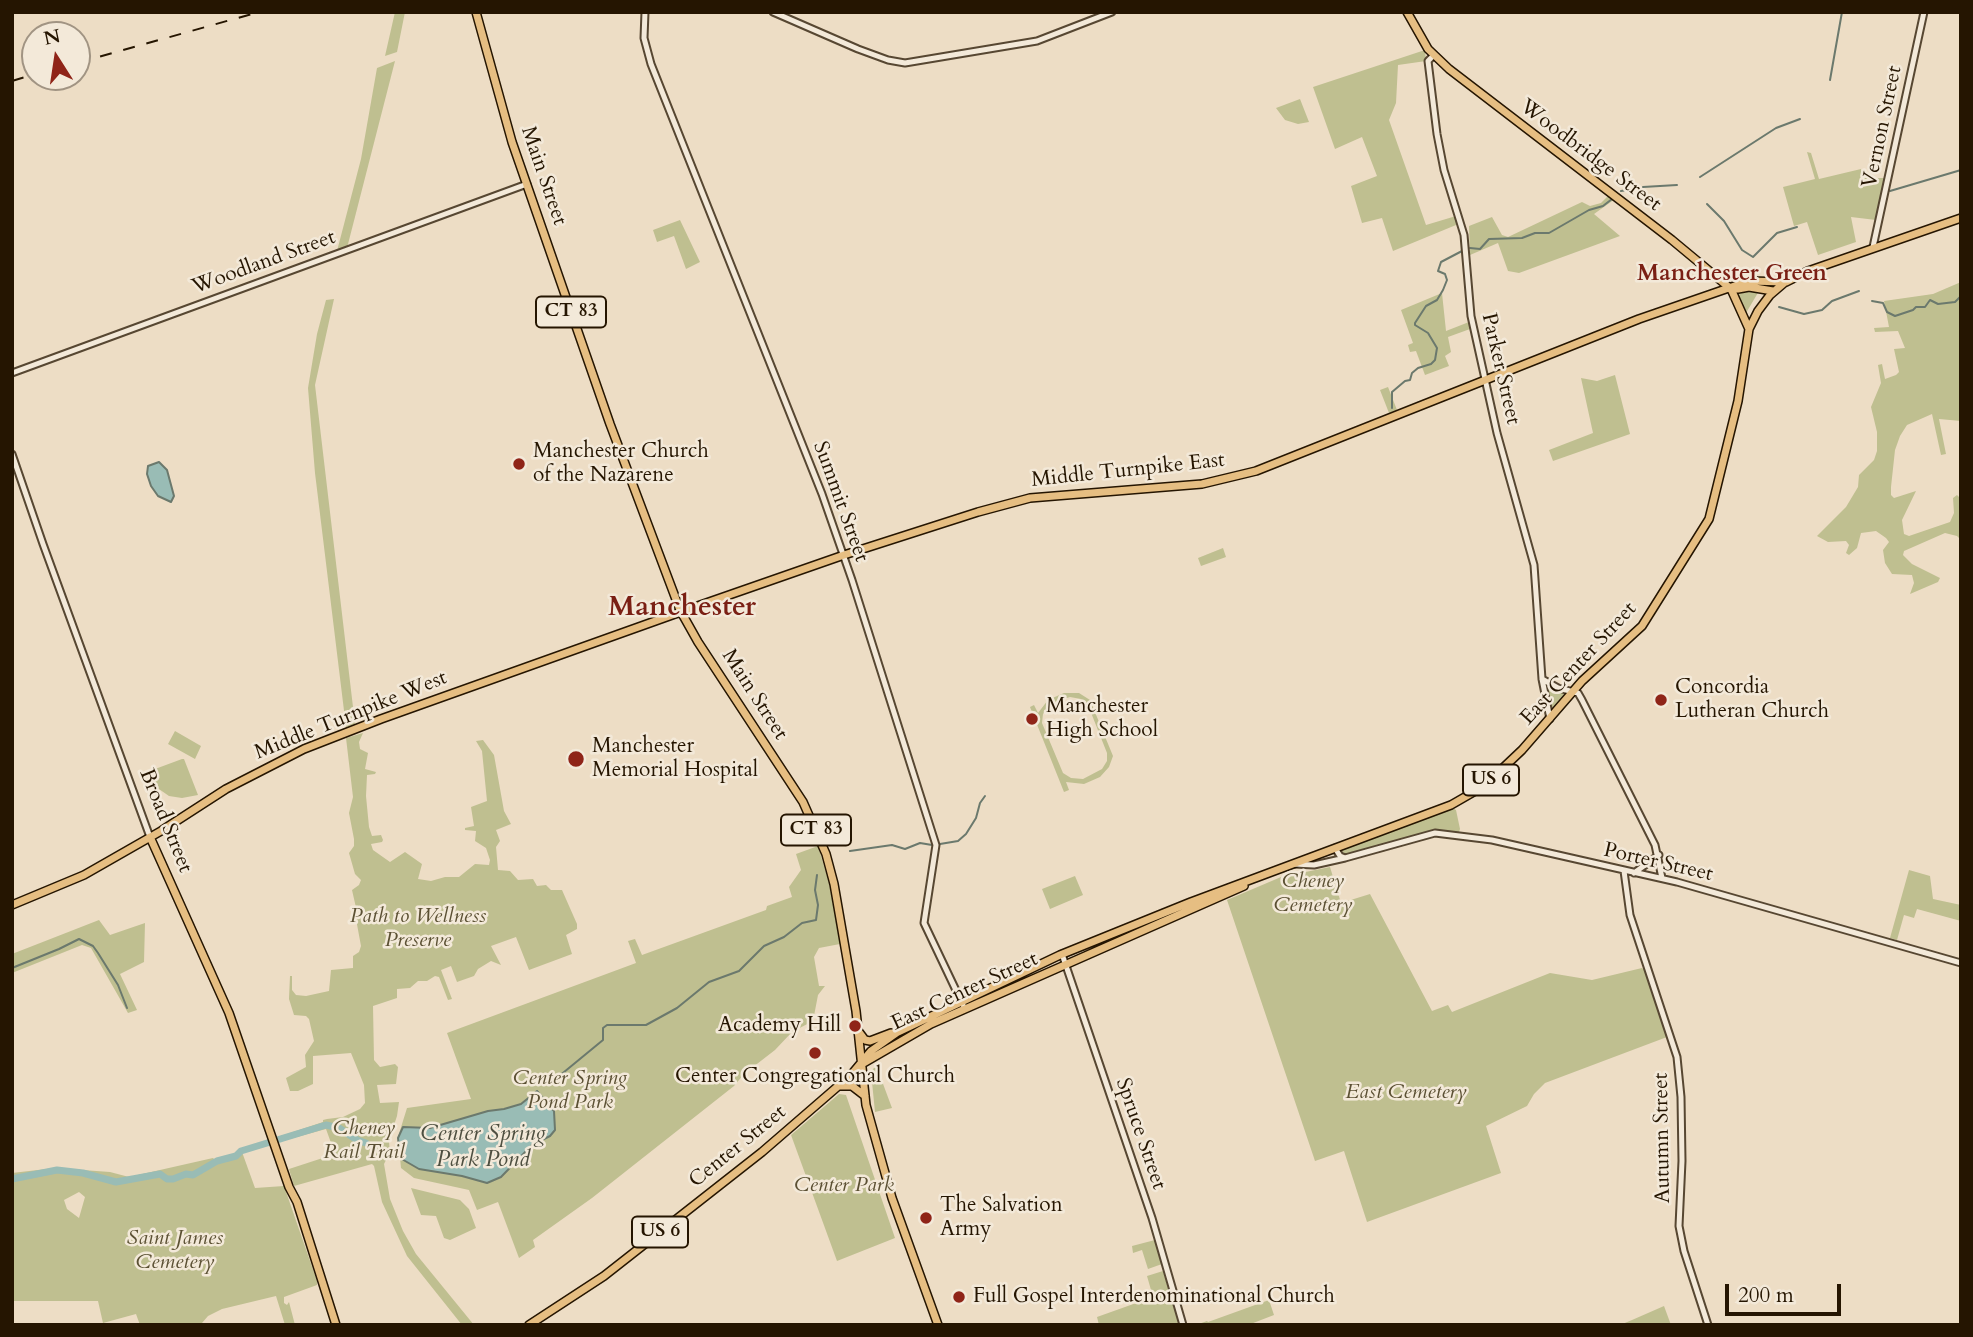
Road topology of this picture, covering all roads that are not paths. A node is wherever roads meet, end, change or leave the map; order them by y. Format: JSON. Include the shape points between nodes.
{"nodes":[{"id":1,"x":476,"y":12,"type":"edge"},
{"id":2,"x":645,"y":12,"type":"edge"},
{"id":3,"x":773,"y":12,"type":"edge"},
{"id":4,"x":1112,"y":12,"type":"edge"},
{"id":5,"x":1406,"y":12,"type":"edge"},
{"id":6,"x":1924,"y":12,"type":"edge"},
{"id":7,"x":1434,"y":55,"type":"junction"},
{"id":8,"x":527,"y":184,"type":"junction"},
{"id":9,"x":1961,"y":218,"type":"edge"},
{"id":10,"x":1873,"y":247,"type":"junction"},
{"id":11,"x":1786,"y":282,"type":"junction"},
{"id":12,"x":1731,"y":289,"type":"junction"},
{"id":13,"x":1773,"y":291,"type":"junction"},
{"id":14,"x":1749,"y":329,"type":"junction"},
{"id":15,"x":12,"y":373,"type":"edge"},
{"id":16,"x":1485,"y":381,"type":"junction"},
{"id":17,"x":12,"y":454,"type":"edge"},
{"id":18,"x":844,"y":555,"type":"junction"},
{"id":19,"x":681,"y":612,"type":"junction"},
{"id":20,"x":1542,"y":678,"type":"junction"},
{"id":21,"x":1573,"y":691,"type":"junction"},
{"id":22,"x":1550,"y":719,"type":"junction"},
{"id":23,"x":150,"y":837,"type":"junction"},
{"id":24,"x":1335,"y":848,"type":"junction"},
{"id":25,"x":1658,"y":855,"type":"junction"},
{"id":26,"x":1345,"y":858,"type":"junction"},
{"id":27,"x":1294,"y":864,"type":"junction"},
{"id":28,"x":1624,"y":871,"type":"junction"},
{"id":29,"x":1634,"y":873,"type":"junction"},
{"id":30,"x":1662,"y":878,"type":"junction"},
{"id":31,"x":1247,"y":883,"type":"junction"},
{"id":32,"x":12,"y":905,"type":"edge"},
{"id":33,"x":1062,"y":954,"type":"junction"},
{"id":34,"x":1961,"y":963,"type":"edge"},
{"id":35,"x":1066,"y":965,"type":"junction"},
{"id":36,"x":963,"y":1005,"type":"junction"},
{"id":37,"x":858,"y":1032,"type":"junction"},
{"id":38,"x":904,"y":1033,"type":"junction"},
{"id":39,"x":861,"y":1064,"type":"junction"},
{"id":40,"x":838,"y":1086,"type":"junction"},
{"id":41,"x":865,"y":1096,"type":"junction"},
{"id":42,"x":336,"y":1325,"type":"edge"},
{"id":43,"x":529,"y":1325,"type":"edge"},
{"id":44,"x":938,"y":1325,"type":"edge"},
{"id":45,"x":1183,"y":1325,"type":"edge"},
{"id":46,"x":1708,"y":1325,"type":"edge"}],
"edges":[{"from":1,"to":8,"type":"main road","name":"Main Street","number":"CT 83"},
{"from":2,"to":18,"type":"street","name":"Summit Street","via":[[650,64]]},
{"from":3,"to":4,"type":"street","via":[[858,49],[905,63],[1037,41]]},
{"from":5,"to":7,"type":"main road","name":"Woodbridge Street"},
{"from":6,"to":10,"type":"street","name":"Vernon Street"},
{"from":7,"to":12,"type":"main road","name":"Woodbridge Street"},
{"from":7,"to":16,"type":"street","name":"Parker Street","via":[[1429,65],[1441,156],[1464,235],[1468,299]]},
{"from":8,"to":15,"type":"street","name":"Woodland Street"},
{"from":8,"to":19,"type":"main road","name":"Main Street","number":"CT 83"},
{"from":9,"to":10,"type":"main road","name":"Middle Turnpike East","number":"US 6"},
{"from":10,"to":11,"type":"main road","name":"Middle Turnpike East","number":"US 6"},
{"from":11,"to":12,"type":"main road","name":"Middle Turnpike East","via":[[1753,281]]},
{"from":11,"to":13,"type":"main road","name":"East Center Street","number":"US 6"},
{"from":12,"to":13,"type":"main road","name":"Middle Turnpike East"},
{"from":12,"to":14,"type":"main road","name":"Woodbridge Street"},
{"from":12,"to":16,"type":"main road","name":"Middle Turnpike East","via":[[1639,319]]},
{"from":13,"to":14,"type":"main road","name":"East Center Street","number":"US 6"},
{"from":14,"to":21,"type":"main road","name":"East Center Street","number":"US 6","via":[[1736,413],[1709,519],[1642,626]]},
{"from":16,"to":18,"type":"main road","name":"Middle Turnpike East","via":[[1240,476],[1170,488],[1030,498]]},
{"from":16,"to":20,"type":"street","name":"Parker Street","via":[[1534,565]]},
{"from":17,"to":23,"type":"street","name":"Broad Street"},
{"from":18,"to":19,"type":"main road","name":"Middle Turnpike East"},
{"from":18,"to":36,"type":"street","name":"Summit Street","via":[[935,844],[924,923]]},
{"from":19,"to":23,"type":"main road","name":"Middle Turnpike West","via":[[304,749],[239,781]]},
{"from":19,"to":37,"type":"main road","name":"Main Street","number":"CT 83","via":[[813,822],[832,878]]},
{"from":20,"to":21,"type":"street"},
{"from":20,"to":22,"type":"street","name":"Parker Street"},
{"from":21,"to":22,"type":"main road","name":"East Center Street","number":"US 6"},
{"from":21,"to":25,"type":"street","via":[[1582,699],[1610,752]]},
{"from":22,"to":24,"type":"main road","name":"East Center Street","number":"US 6","via":[[1509,763],[1471,794]]},
{"from":23,"to":32,"type":"main road","name":"Middle Turnpike West","via":[[85,875]]},
{"from":23,"to":42,"type":"main road","name":"Broad Street","via":[[229,1013]]},
{"from":24,"to":26,"type":"street"},
{"from":24,"to":27,"type":"main road","name":"East Center Street","number":"US 6"},
{"from":25,"to":29,"type":"street"},
{"from":25,"to":30,"type":"street"},
{"from":26,"to":27,"type":"street","name":"Porter Street"},
{"from":26,"to":28,"type":"street","name":"Porter Street","via":[[1443,833]]},
{"from":27,"to":31,"type":"main road","name":"East Center Street","number":"US 6"},
{"from":28,"to":29,"type":"street","name":"Porter Street"},
{"from":28,"to":46,"type":"street","name":"Autumn Street","via":[[1630,915],[1677,1057],[1682,1161],[1679,1226]]},
{"from":29,"to":30,"type":"street","name":"Porter Street"},
{"from":30,"to":34,"type":"street","name":"Porter Street"},
{"from":31,"to":33,"type":"main road","name":"East Center Street","number":"US 6"},
{"from":31,"to":35,"type":"main road","name":"East Center Street","number":"US 6"},
{"from":33,"to":35,"type":"street","name":"Spruce Street"},
{"from":33,"to":36,"type":"main road","name":"East Center Street","number":"US 6"},
{"from":35,"to":36,"type":"main road","name":"East Center Street","number":"US 6"},
{"from":35,"to":45,"type":"street","name":"Spruce Street","via":[[1149,1209]]},
{"from":36,"to":38,"type":"main road","name":"East Center Street","number":"US 6"},
{"from":37,"to":38,"type":"main road","via":[[871,1041]]},
{"from":37,"to":39,"type":"main road","name":"Main Street","number":"CT 83"},
{"from":38,"to":39,"type":"main road","name":"East Center Street","number":"US 6","via":[[871,1051]]},
{"from":39,"to":40,"type":"main road","name":"Center Street","number":"US 6"},
{"from":39,"to":41,"type":"main road","name":"Main Street","number":"CT 83"},
{"from":40,"to":41,"type":"main road","via":[[852,1086]]},
{"from":40,"to":43,"type":"main road","name":"Center Street","number":"US 6","via":[[608,1273]]},
{"from":41,"to":44,"type":"main road","name":"Main Street","number":"CT 83","via":[[891,1196]]}]}
